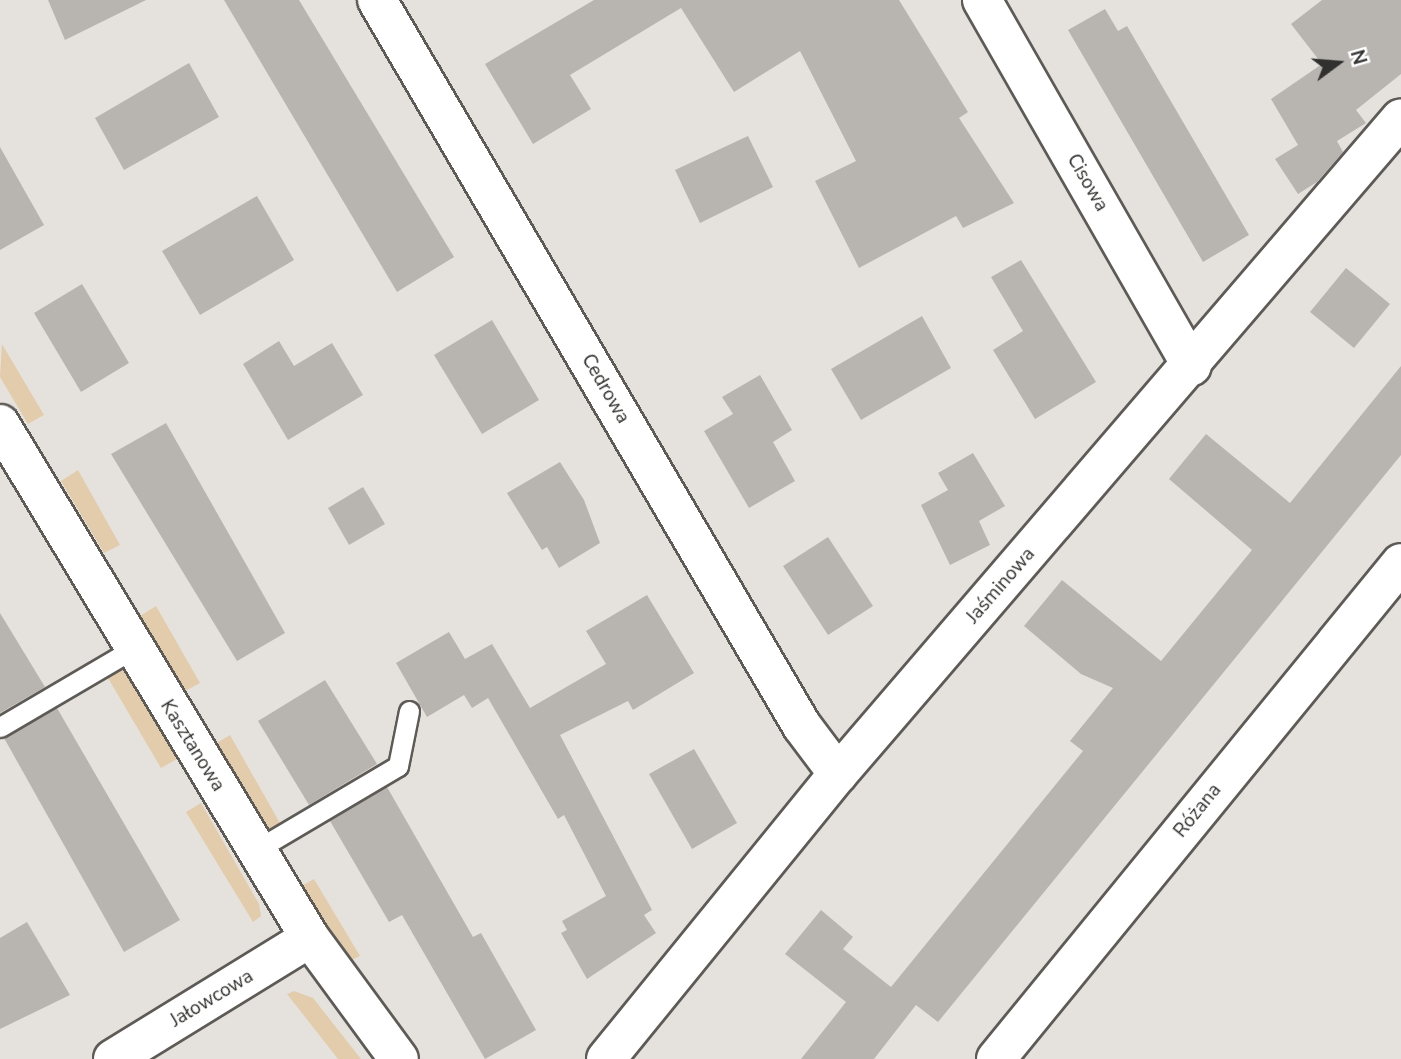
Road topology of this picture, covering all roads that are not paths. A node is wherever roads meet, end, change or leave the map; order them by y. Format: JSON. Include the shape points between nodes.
{"nodes":[{"id":1,"x":377,"y":0,"type":"edge"},
{"id":2,"x":982,"y":0,"type":"edge"},
{"id":3,"x":1401,"y":118,"type":"edge"},
{"id":4,"x":1192,"y":366,"type":"junction"},
{"id":5,"x":0,"y":424,"type":"edge"},
{"id":6,"x":1401,"y":564,"type":"edge"},
{"id":7,"x":133,"y":649,"type":"junction"},
{"id":8,"x":409,"y":711,"type":"dead end"},
{"id":9,"x":0,"y":727,"type":"edge"},
{"id":10,"x":838,"y":774,"type":"junction"},
{"id":11,"x":256,"y":850,"type":"junction"},
{"id":12,"x":310,"y":938,"type":"junction"},
{"id":13,"x":113,"y":1059,"type":"edge"},
{"id":14,"x":399,"y":1059,"type":"edge"},
{"id":15,"x":606,"y":1059,"type":"edge"},
{"id":16,"x":996,"y":1059,"type":"edge"}],
"edges":[{"from":1,"to":10,"type":"street","name":"Cedrowa","via":[[802,726]]},
{"from":2,"to":4,"type":"street","name":"Cisowa"},
{"from":3,"to":4,"type":"street","name":"Jaśminowa"},
{"from":4,"to":10,"type":"street","name":"Jaśminowa"},
{"from":5,"to":7,"type":"street","name":"Kasztanowa"},
{"from":6,"to":16,"type":"street","name":"Różana"},
{"from":7,"to":9,"type":"lane"},
{"from":7,"to":11,"type":"street","name":"Kasztanowa"},
{"from":8,"to":11,"type":"lane","via":[[398,766]]},
{"from":10,"to":15,"type":"street","name":"Jaśminowa"},
{"from":11,"to":12,"type":"street","name":"Kasztanowa"},
{"from":12,"to":13,"type":"street","name":"Jałowcowa"},
{"from":12,"to":14,"type":"street","name":"Kasztanowa"}]}
